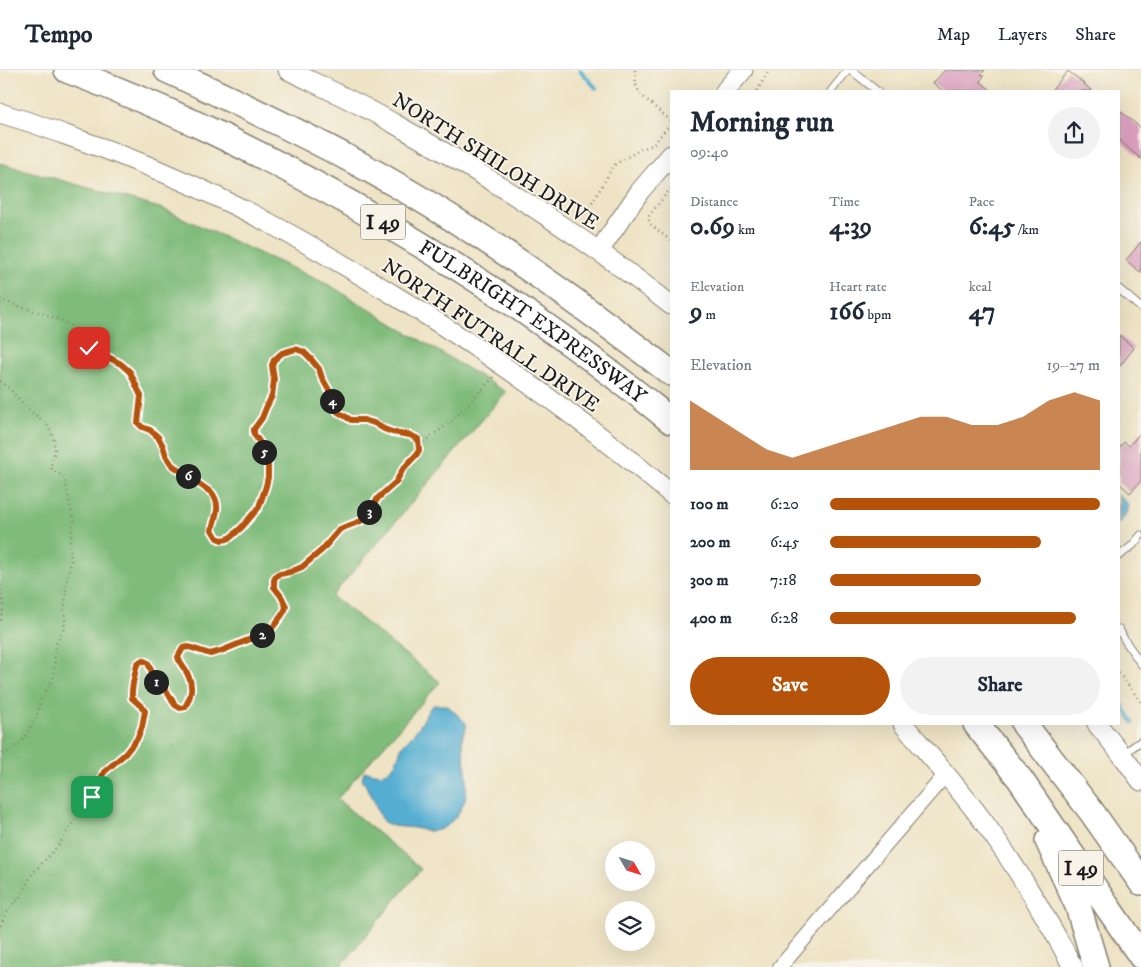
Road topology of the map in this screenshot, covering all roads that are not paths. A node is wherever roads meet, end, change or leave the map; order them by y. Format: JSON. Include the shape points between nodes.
{"nodes":[{"id":1,"x":67,"y":70,"type":"edge"},
{"id":2,"x":167,"y":70,"type":"edge"},
{"id":3,"x":288,"y":70,"type":"edge"},
{"id":4,"x":743,"y":70,"type":"edge"},
{"id":5,"x":850,"y":70,"type":"edge"},
{"id":6,"x":726,"y":90,"type":"edge"},
{"id":7,"x":832,"y":90,"type":"edge"},
{"id":8,"x":876,"y":90,"type":"edge"},
{"id":9,"x":0,"y":113,"type":"edge"},
{"id":10,"x":670,"y":156,"type":"edge"},
{"id":11,"x":599,"y":251,"type":"junction"},
{"id":12,"x":1120,"y":290,"type":"edge"},
{"id":13,"x":670,"y":304,"type":"edge"},
{"id":14,"x":1141,"y":308,"type":"edge"},
{"id":15,"x":670,"y":372,"type":"edge"},
{"id":16,"x":670,"y":420,"type":"edge"},
{"id":17,"x":670,"y":493,"type":"edge"},
{"id":18,"x":1141,"y":536,"type":"edge"},
{"id":19,"x":1120,"y":555,"type":"edge"},
{"id":20,"x":1120,"y":631,"type":"edge"},
{"id":21,"x":1141,"y":664,"type":"edge"},
{"id":22,"x":904,"y":725,"type":"edge"},
{"id":23,"x":977,"y":725,"type":"edge"},
{"id":24,"x":1025,"y":725,"type":"edge"},
{"id":25,"x":1098,"y":725,"type":"edge"},
{"id":26,"x":1141,"y":741,"type":"edge"},
{"id":27,"x":1122,"y":755,"type":"junction"},
{"id":28,"x":946,"y":774,"type":"junction"},
{"id":29,"x":1020,"y":780,"type":"junction"},
{"id":30,"x":1141,"y":781,"type":"edge"},
{"id":31,"x":1141,"y":882,"type":"edge"},
{"id":32,"x":1141,"y":956,"type":"edge"},
{"id":33,"x":780,"y":967,"type":"edge"},
{"id":34,"x":1073,"y":967,"type":"edge"},
{"id":35,"x":1096,"y":967,"type":"edge"}],
"edges":[{"from":1,"to":16,"type":"highway","name":"FULBRIGHT EXPRESSWAY","number":"I 49","via":[[208,129],[285,167],[408,236],[540,322]]},
{"from":2,"to":15,"type":"highway","name":"FULBRIGHT EXPRESSWAY","number":"I 49","via":[[362,165],[428,204],[561,290]]},
{"from":3,"to":11,"type":"main road","name":"NORTH SHILOH DRIVE","via":[[429,143]]},
{"from":4,"to":6,"type":"main road"},
{"from":5,"to":7,"type":"lane"},
{"from":5,"to":8,"type":"lane"},
{"from":9,"to":17,"type":"main road","name":"NORTH FUTRALL DRIVE","via":[[95,145],[181,180],[354,270],[506,367]]},
{"from":10,"to":11,"type":"main road","via":[[640,191]]},
{"from":11,"to":13,"type":"main road","name":"NORTH SHILOH DRIVE"},
{"from":12,"to":14,"type":"lane"},
{"from":18,"to":19,"type":"lane"},
{"from":20,"to":21,"type":"lane"},
{"from":22,"to":28,"type":"main road"},
{"from":23,"to":29,"type":"highway","number":"I 49"},
{"from":24,"to":31,"type":"highway","number":"I 49","via":[[1091,810]]},
{"from":25,"to":27,"type":"main road"},
{"from":26,"to":27,"type":"lane"},
{"from":27,"to":30,"type":"main road"},
{"from":28,"to":33,"type":"street"},
{"from":28,"to":34,"type":"main road","via":[[1015,867]]},
{"from":29,"to":32,"type":"highway","number":"I 49"},
{"from":29,"to":35,"type":"highway","via":[[1078,906]]}]}
